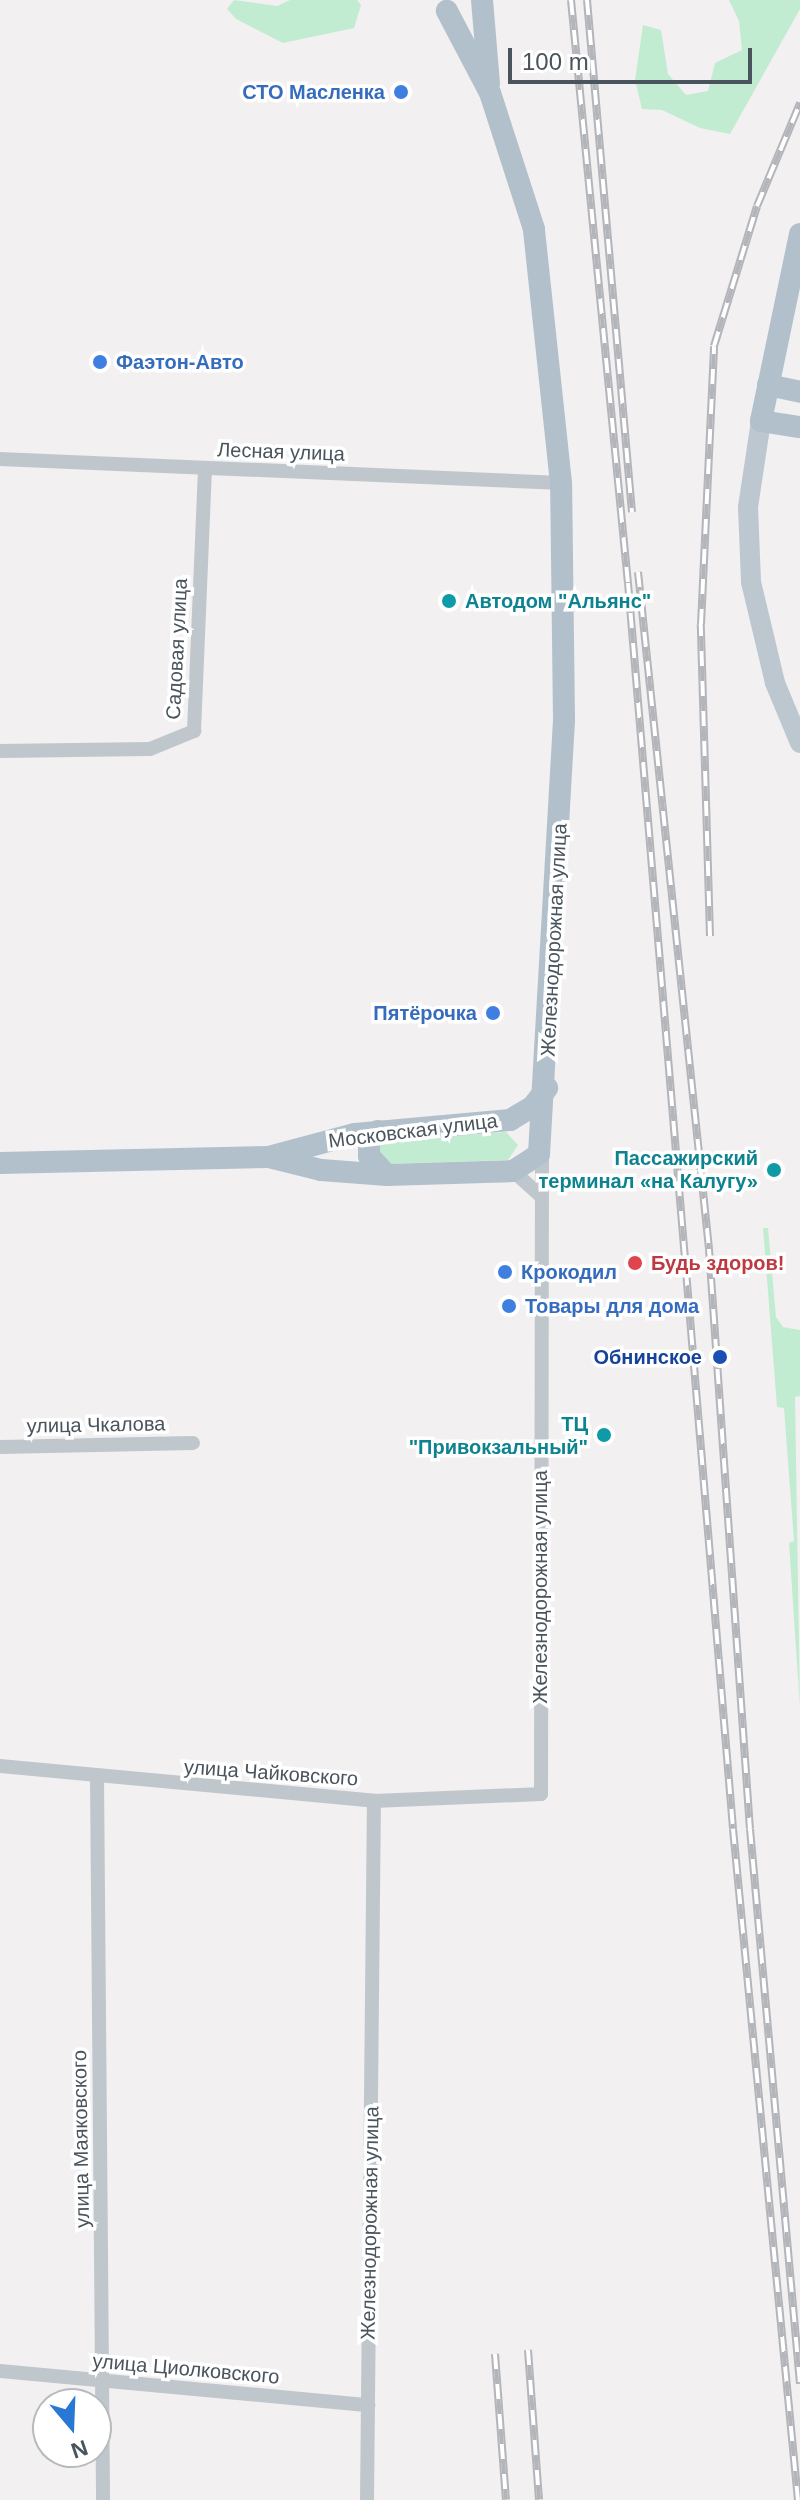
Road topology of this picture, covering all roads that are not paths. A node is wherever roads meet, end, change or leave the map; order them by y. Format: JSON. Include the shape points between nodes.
{"nodes":[{"id":1,"x":482,"y":0,"type":"edge"},
{"id":2,"x":444,"y":5,"type":"edge"},
{"id":3,"x":490,"y":93,"type":"junction"},
{"id":4,"x":800,"y":234,"type":"edge"},
{"id":5,"x":768,"y":385,"type":"junction"},
{"id":6,"x":800,"y":392,"type":"edge"},
{"id":7,"x":761,"y":421,"type":"junction"},
{"id":8,"x":800,"y":427,"type":"edge"},
{"id":9,"x":0,"y":459,"type":"edge"},
{"id":10,"x":205,"y":468,"type":"junction"},
{"id":11,"x":561,"y":483,"type":"junction"},
{"id":12,"x":800,"y":743,"type":"edge"},
{"id":13,"x":0,"y":751,"type":"edge"},
{"id":14,"x":547,"y":1088,"type":"junction"},
{"id":15,"x":510,"y":1120,"type":"junction"},
{"id":16,"x":378,"y":1131,"type":"junction"},
{"id":17,"x":542,"y":1146,"type":"junction"},
{"id":18,"x":269,"y":1157,"type":"junction"},
{"id":19,"x":0,"y":1163,"type":"edge"},
{"id":20,"x":513,"y":1171,"type":"junction"},
{"id":21,"x":387,"y":1175,"type":"junction"},
{"id":22,"x":540,"y":1195,"type":"junction"},
{"id":23,"x":193,"y":1443,"type":"dead end"},
{"id":24,"x":0,"y":1447,"type":"edge"},
{"id":25,"x":0,"y":1766,"type":"edge"},
{"id":26,"x":97,"y":1777,"type":"junction"},
{"id":27,"x":541,"y":1794,"type":"joint"},
{"id":28,"x":374,"y":1801,"type":"junction"},
{"id":29,"x":0,"y":2371,"type":"edge"},
{"id":30,"x":103,"y":2381,"type":"junction"},
{"id":31,"x":368,"y":2405,"type":"junction"},
{"id":32,"x":103,"y":2500,"type":"edge"},
{"id":33,"x":367,"y":2500,"type":"edge"}],
"edges":[{"from":1,"to":2,"type":"main road","via":[[464,16]]},
{"from":1,"to":3,"type":"main road"},
{"from":2,"to":3,"type":"main road"},
{"from":3,"to":11,"type":"main road","name":"Железнодорожная улица","via":[[534,229]]},
{"from":4,"to":5,"type":"main road"},
{"from":5,"to":6,"type":"main road"},
{"from":5,"to":7,"type":"main road"},
{"from":7,"to":8,"type":"main road"},
{"from":7,"to":12,"type":"street","via":[[748,507],[751,582],[775,683]]},
{"from":9,"to":10,"type":"street","name":"Лесная улица"},
{"from":10,"to":11,"type":"street","name":"Лесная улица"},
{"from":10,"to":13,"type":"street","name":"Садовая улица","via":[[194,731],[150,749]]},
{"from":11,"to":14,"type":"main road","name":"Железнодорожная улица","via":[[564,720]]},
{"from":14,"to":15,"type":"main road","name":"Московская улица","via":[[533,1106]]},
{"from":14,"to":17,"type":"main road","name":"Железнодорожная улица"},
{"from":15,"to":16,"type":"main road","name":"Московская улица"},
{"from":15,"to":17,"type":"main road","via":[[535,1131]]},
{"from":16,"to":18,"type":"main road","name":"Московская улица"},
{"from":16,"to":21,"type":"main road","via":[[369,1143],[369,1156]]},
{"from":17,"to":20,"type":"main road","via":[[531,1164]]},
{"from":17,"to":22,"type":"street","name":"Железнодорожная улица"},
{"from":18,"to":19,"type":"main road","name":"Московская улица"},
{"from":18,"to":21,"type":"main road","name":"Московская улица","via":[[321,1170]]},
{"from":20,"to":21,"type":"main road","name":"Московская улица"},
{"from":20,"to":22,"type":"street"},
{"from":22,"to":27,"type":"street","name":"Железнодорожная улица"},
{"from":23,"to":24,"type":"street","name":"улица Чкалова"},
{"from":25,"to":26,"type":"street","name":"улица Чайковского"},
{"from":26,"to":28,"type":"street","name":"улица Чайковского"},
{"from":26,"to":30,"type":"street","name":"улица Маяковского"},
{"from":27,"to":28,"type":"street","name":"улица Чайковского"},
{"from":28,"to":31,"type":"street","name":"Железнодорожная улица"},
{"from":29,"to":30,"type":"street","name":"улица Циолковского"},
{"from":30,"to":31,"type":"street","name":"улица Циолковского"},
{"from":30,"to":32,"type":"street","name":"улица Маяковского"},
{"from":31,"to":33,"type":"street","name":"Железнодорожная улица"}]}
